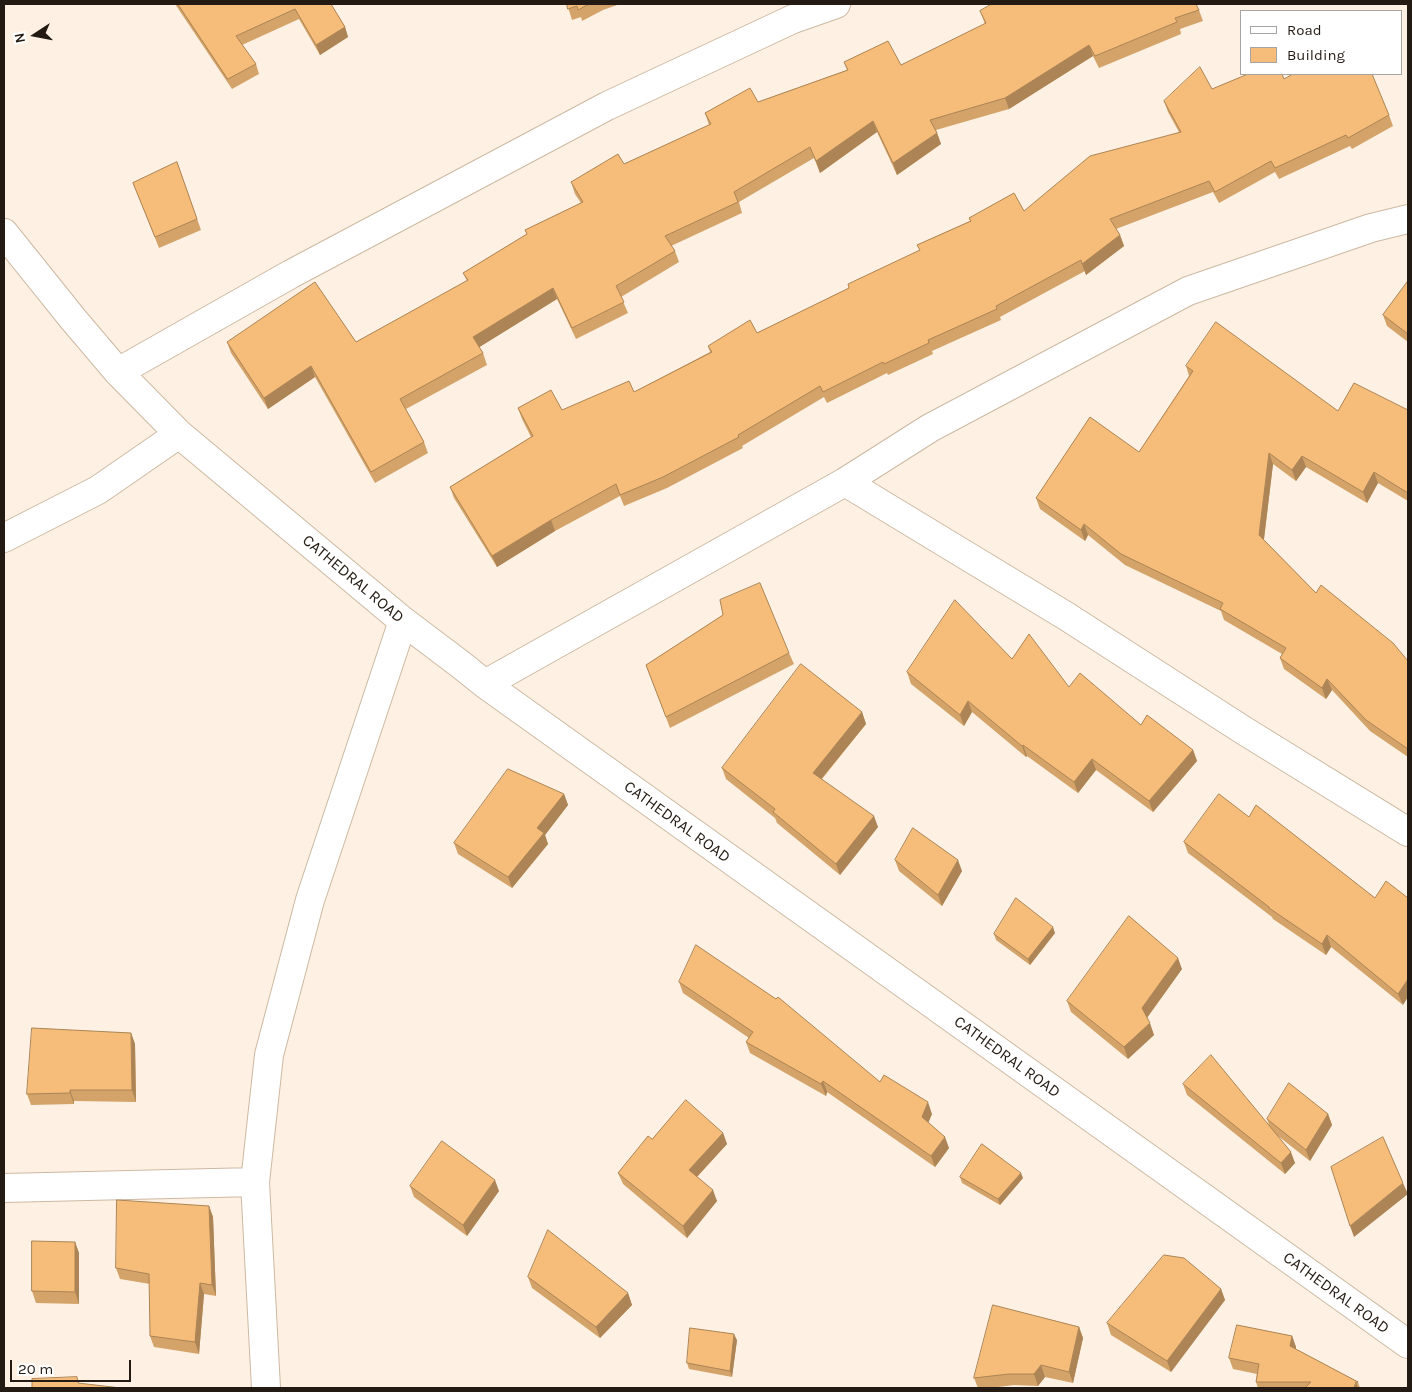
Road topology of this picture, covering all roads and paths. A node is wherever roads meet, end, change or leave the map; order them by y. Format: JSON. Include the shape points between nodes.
{"nodes":[{"id":1,"x":836,"y":4,"type":"edge"},
{"id":2,"x":1408,"y":219,"type":"edge"},
{"id":3,"x":4,"y":233,"type":"edge"},
{"id":4,"x":118,"y":372,"type":"junction"},
{"id":5,"x":178,"y":434,"type":"junction"},
{"id":6,"x":845,"y":482,"type":"junction"},
{"id":7,"x":4,"y":538,"type":"edge"},
{"id":8,"x":403,"y":621,"type":"junction"},
{"id":9,"x":485,"y":684,"type":"junction"},
{"id":10,"x":1408,"y":832,"type":"edge"},
{"id":11,"x":255,"y":1182,"type":"junction"},
{"id":12,"x":4,"y":1188,"type":"edge"},
{"id":13,"x":1408,"y":1344,"type":"edge"},
{"id":14,"x":266,"y":1388,"type":"edge"}],
"edges":[{"from":1,"to":4,"type":"street","via":[[793,19],[607,106],[291,274]]},
{"from":2,"to":6,"type":"street","via":[[1371,228],[1188,291],[930,428]]},
{"from":3,"to":4,"type":"street","name":"CATHEDRAL ROAD"},
{"from":4,"to":5,"type":"street","name":"CATHEDRAL ROAD"},
{"from":5,"to":7,"type":"street","via":[[98,490]]},
{"from":5,"to":8,"type":"street","name":"CATHEDRAL ROAD"},
{"from":6,"to":9,"type":"street"},
{"from":6,"to":10,"type":"street","via":[[1066,616]]},
{"from":8,"to":9,"type":"street","name":"CATHEDRAL ROAD"},
{"from":8,"to":11,"type":"street","via":[[310,900],[269,1055]]},
{"from":9,"to":13,"type":"street","name":"CATHEDRAL ROAD"},
{"from":11,"to":12,"type":"street"},
{"from":11,"to":14,"type":"street"}]}
